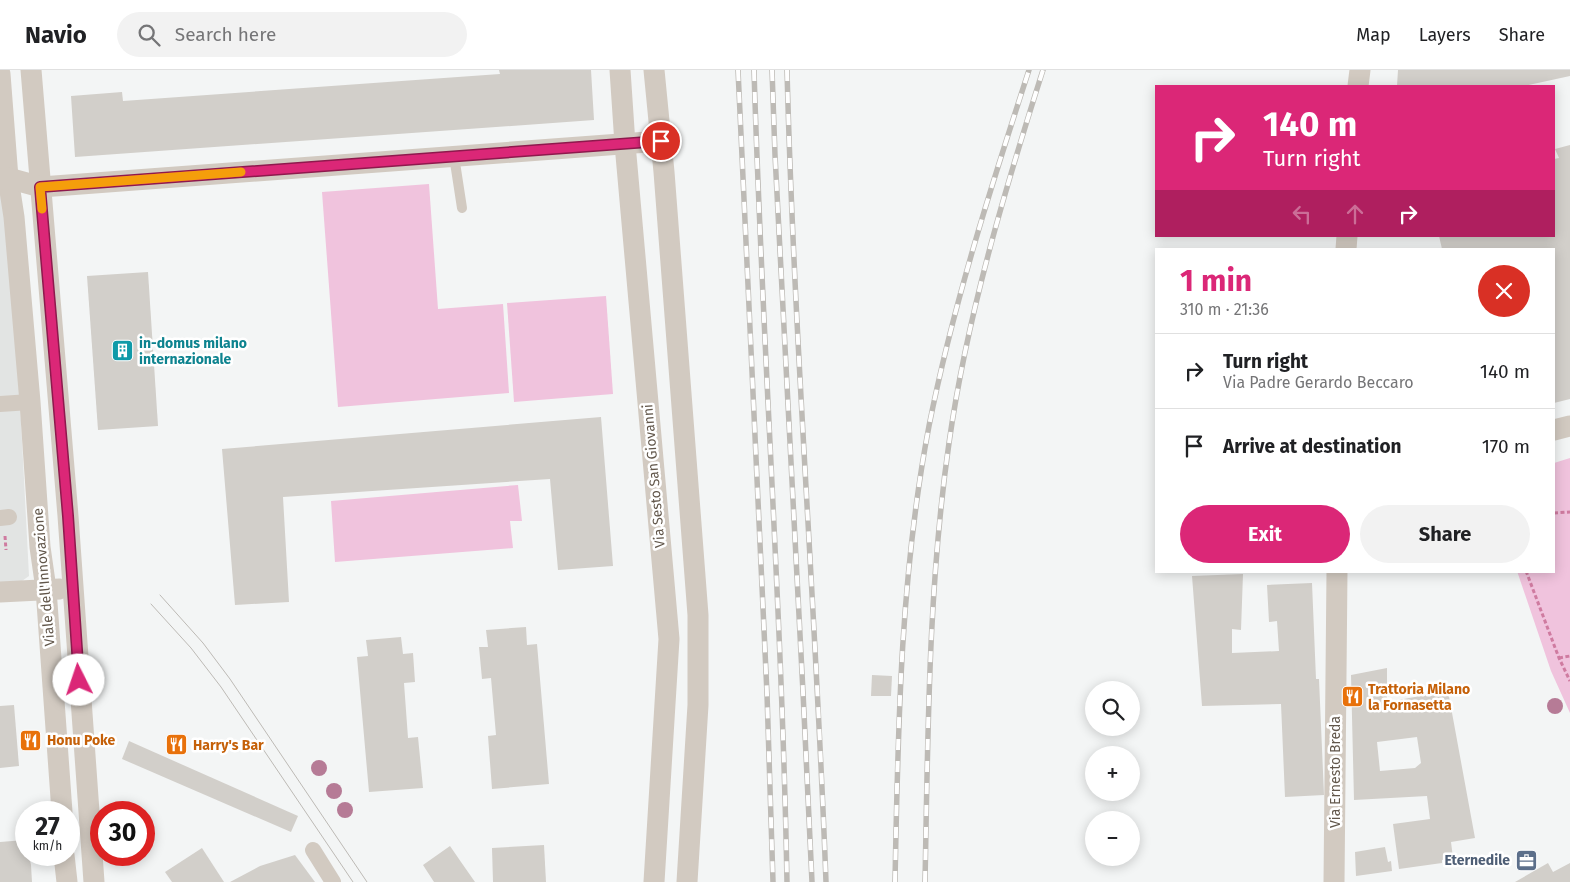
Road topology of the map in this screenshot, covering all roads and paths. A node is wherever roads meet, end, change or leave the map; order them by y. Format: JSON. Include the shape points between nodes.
{"nodes":[{"id":1,"x":31,"y":70,"type":"edge"},
{"id":2,"x":620,"y":70,"type":"edge"},
{"id":3,"x":654,"y":70,"type":"edge"},
{"id":4,"x":1360,"y":70,"type":"edge"},
{"id":5,"x":0,"y":74,"type":"edge"},
{"id":6,"x":1358,"y":85,"type":"edge"},
{"id":7,"x":661,"y":141,"type":"junction"},
{"id":8,"x":625,"y":144,"type":"junction"},
{"id":9,"x":454,"y":156,"type":"junction"},
{"id":10,"x":4,"y":179,"type":"edge"},
{"id":11,"x":40,"y":187,"type":"junction"},
{"id":12,"x":462,"y":208,"type":"dead end"},
{"id":13,"x":30,"y":402,"type":"junction"},
{"id":14,"x":0,"y":404,"type":"edge"},
{"id":15,"x":1570,"y":426,"type":"edge"},
{"id":16,"x":1555,"y":430,"type":"edge"},
{"id":17,"x":1570,"y":512,"type":"edge"},
{"id":18,"x":1555,"y":513,"type":"edge"},
{"id":19,"x":1337,"y":573,"type":"edge"},
{"id":20,"x":1527,"y":573,"type":"edge"},
{"id":21,"x":73,"y":588,"type":"junction"},
{"id":22,"x":46,"y":589,"type":"junction"},
{"id":23,"x":0,"y":592,"type":"edge"},
{"id":24,"x":1570,"y":656,"type":"edge"},
{"id":25,"x":1559,"y":658,"type":"junction"},
{"id":26,"x":1570,"y":681,"type":"edge"},
{"id":27,"x":61,"y":801,"type":"edge"},
{"id":28,"x":313,"y":850,"type":"dead end"},
{"id":29,"x":65,"y":866,"type":"edge"},
{"id":30,"x":67,"y":882,"type":"edge"},
{"id":31,"x":94,"y":882,"type":"edge"},
{"id":32,"x":334,"y":882,"type":"edge"},
{"id":33,"x":654,"y":882,"type":"edge"},
{"id":34,"x":687,"y":882,"type":"edge"},
{"id":35,"x":1334,"y":882,"type":"edge"}],
"edges":[{"from":1,"to":11,"type":"street","name":"Viale dell'Innovazione"},
{"from":2,"to":8,"type":"street","name":"Via Sesto San Giovanni"},
{"from":3,"to":7,"type":"street"},
{"from":4,"to":6,"type":"street"},
{"from":5,"to":10,"type":"street","name":"Viale dell'Innovazione"},
{"from":7,"to":8,"type":"street"},
{"from":7,"to":34,"type":"street","via":[[698,615],[698,705]]},
{"from":8,"to":9,"type":"street"},
{"from":8,"to":33,"type":"street","name":"Via Sesto San Giovanni","via":[[669,639]]},
{"from":9,"to":11,"type":"street"},
{"from":9,"to":12,"type":"lane"},
{"from":10,"to":11,"type":"street"},
{"from":10,"to":13,"type":"street","name":"Viale dell'Innovazione","via":[[14,217]]},
{"from":11,"to":21,"type":"street","name":"Viale dell'Innovazione"},
{"from":13,"to":14,"type":"street"},
{"from":13,"to":22,"type":"street","name":"Viale dell'Innovazione"},
{"from":15,"to":16,"type":"street"},
{"from":17,"to":18,"type":"path"},
{"from":19,"to":35,"type":"street","name":"Via Ernesto Breda"},
{"from":20,"to":25,"type":"path"},
{"from":21,"to":22,"type":"street"},
{"from":21,"to":31,"type":"street","name":"Viale dell'Innovazione"},
{"from":22,"to":23,"type":"street"},
{"from":22,"to":27,"type":"street","name":"Viale dell'Innovazione"},
{"from":24,"to":25,"type":"path"},
{"from":25,"to":26,"type":"path"},
{"from":28,"to":32,"type":"street"},
{"from":29,"to":30,"type":"street"}]}
